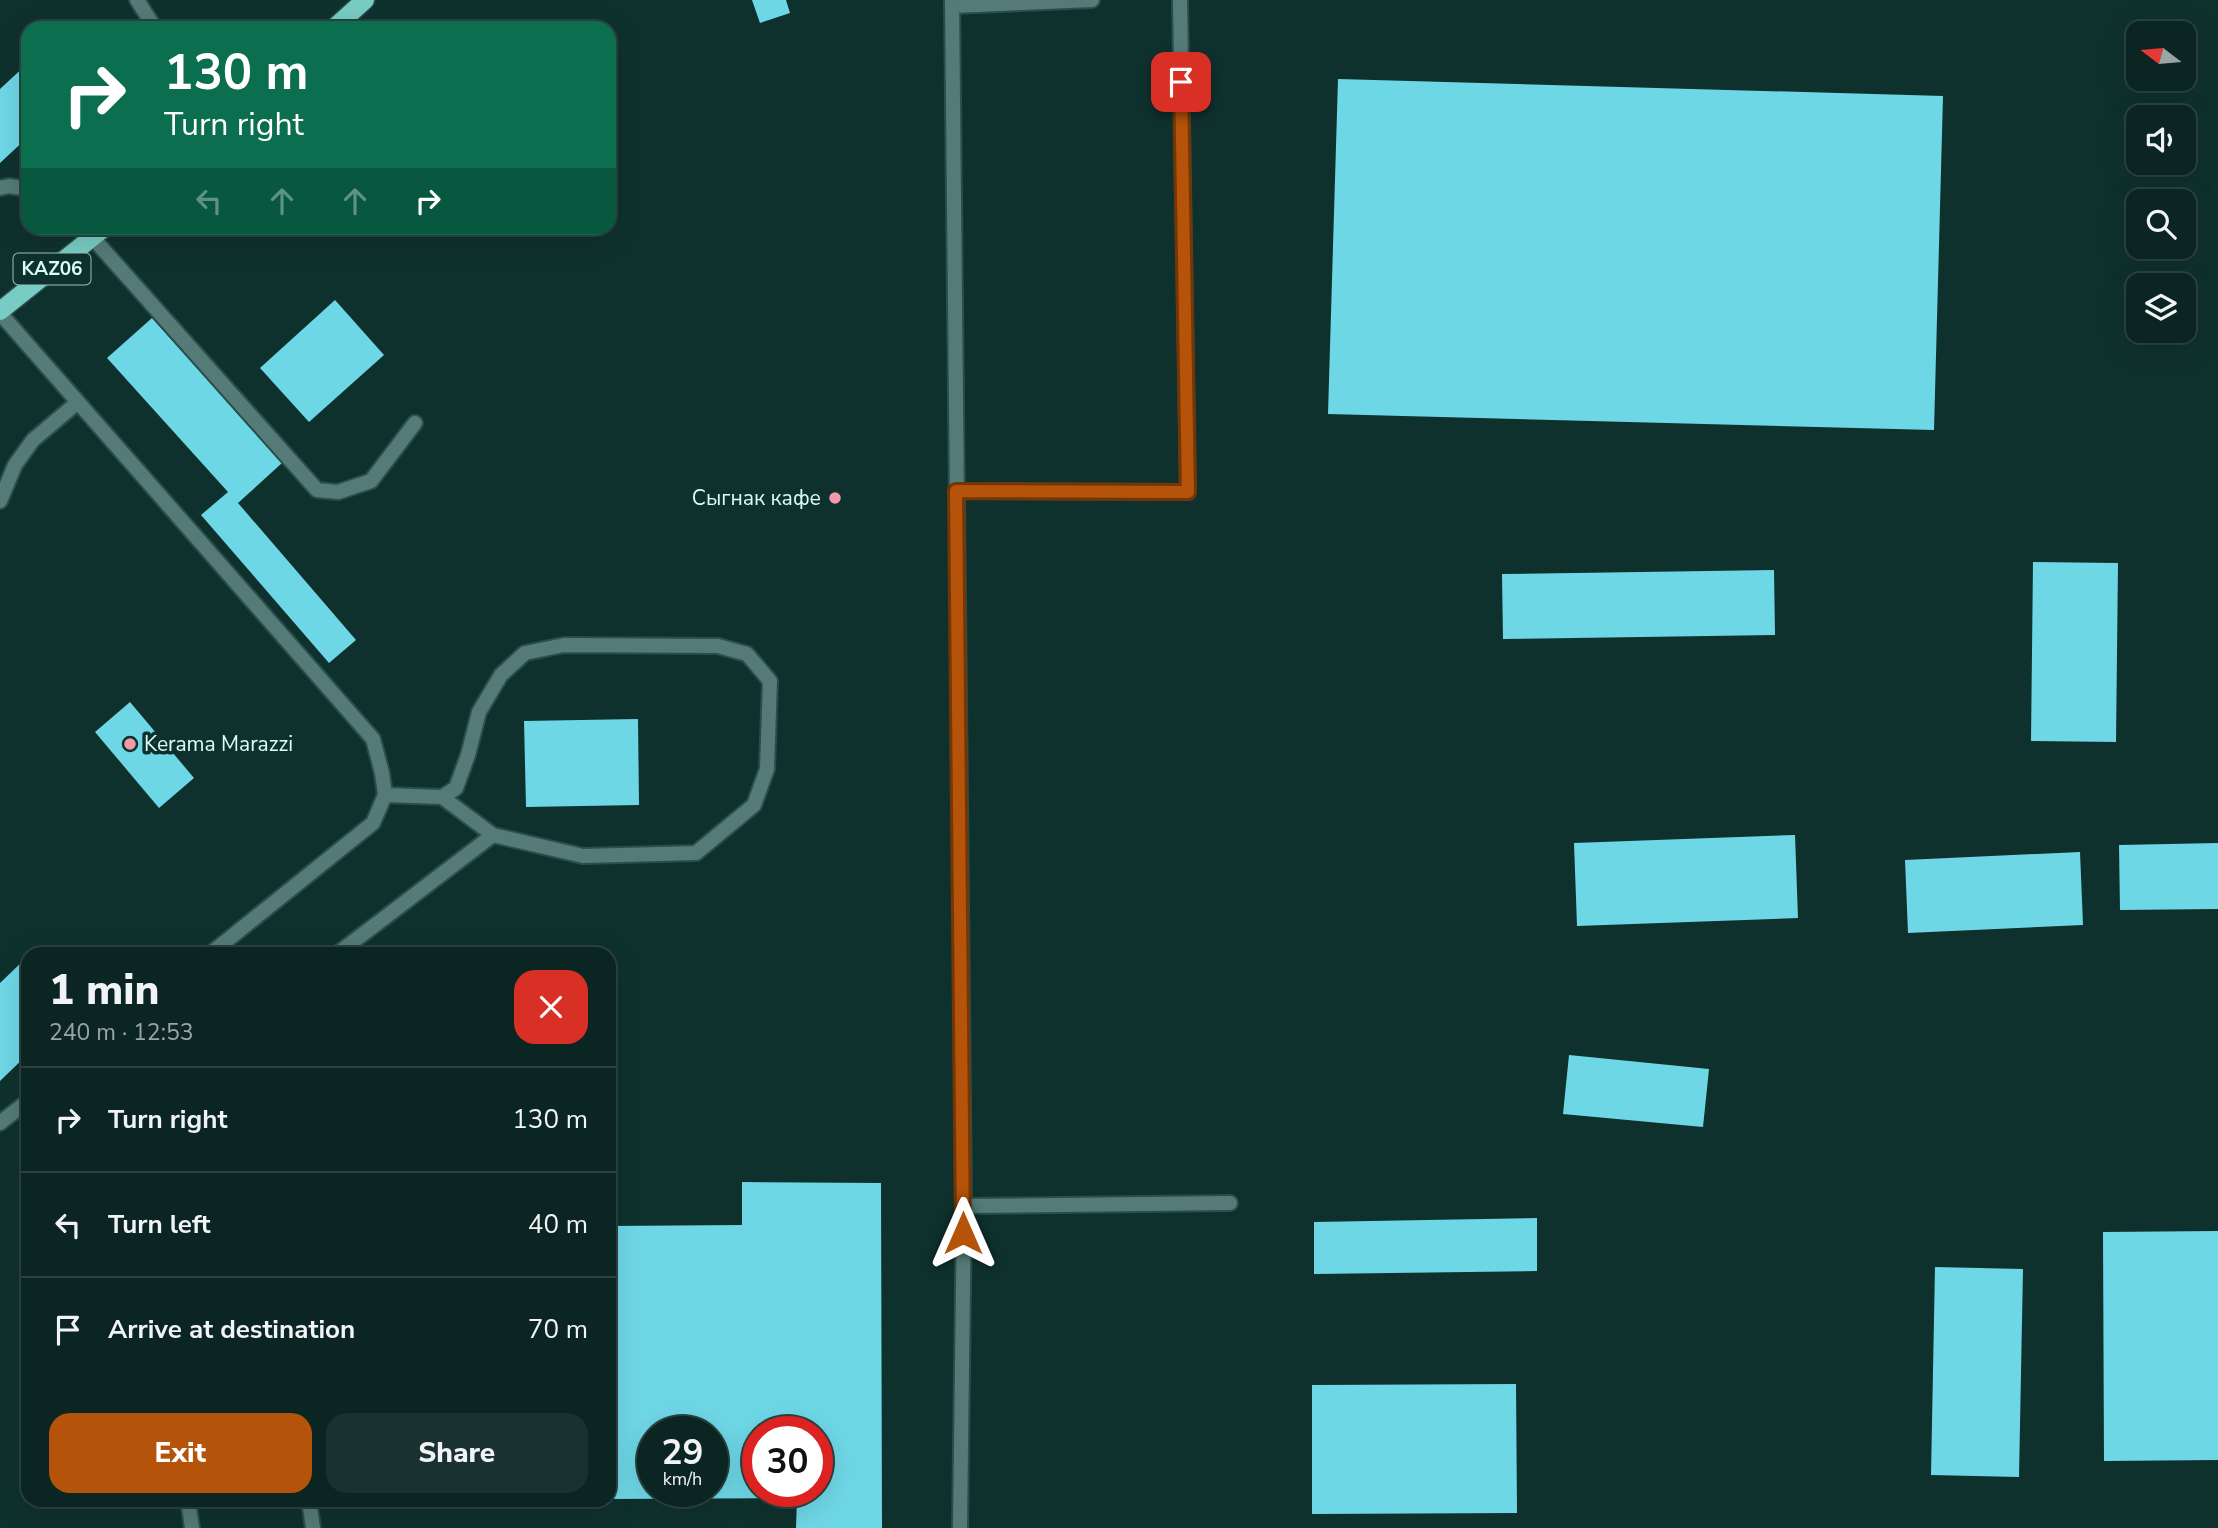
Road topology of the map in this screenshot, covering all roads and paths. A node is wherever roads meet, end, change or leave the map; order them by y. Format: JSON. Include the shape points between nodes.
{"nodes":[{"id":1,"x":137,"y":0,"type":"edge"},
{"id":2,"x":365,"y":0,"type":"edge"},
{"id":3,"x":1092,"y":0,"type":"edge"},
{"id":4,"x":1180,"y":0,"type":"edge"},
{"id":5,"x":952,"y":3,"type":"edge"},
{"id":6,"x":150,"y":21,"type":"edge"},
{"id":7,"x":342,"y":21,"type":"edge"},
{"id":8,"x":0,"y":188,"type":"edge"},
{"id":9,"x":21,"y":188,"type":"edge"},
{"id":10,"x":94,"y":235,"type":"edge"},
{"id":11,"x":101,"y":235,"type":"edge"},
{"id":12,"x":0,"y":312,"type":"edge"},
{"id":13,"x":78,"y":402,"type":"junction"},
{"id":14,"x":415,"y":423,"type":"dead end"},
{"id":15,"x":956,"y":491,"type":"junction"},
{"id":16,"x":0,"y":501,"type":"edge"},
{"id":17,"x":385,"y":795,"type":"junction"},
{"id":18,"x":442,"y":797,"type":"junction"},
{"id":19,"x":493,"y":835,"type":"junction"},
{"id":20,"x":219,"y":947,"type":"edge"},
{"id":21,"x":346,"y":947,"type":"edge"},
{"id":22,"x":21,"y":1108,"type":"edge"},
{"id":23,"x":0,"y":1124,"type":"edge"},
{"id":24,"x":1230,"y":1203,"type":"dead end"},
{"id":25,"x":964,"y":1206,"type":"junction"},
{"id":26,"x":189,"y":1507,"type":"edge"},
{"id":27,"x":310,"y":1507,"type":"edge"},
{"id":28,"x":192,"y":1528,"type":"edge"},
{"id":29,"x":313,"y":1528,"type":"edge"},
{"id":30,"x":960,"y":1528,"type":"edge"}],
"edges":[{"from":1,"to":6,"type":"street"},
{"from":2,"to":7,"type":"main road"},
{"from":3,"to":5,"type":"street"},
{"from":4,"to":15,"type":"street","via":[[1188,492]]},
{"from":5,"to":15,"type":"street"},
{"from":8,"to":9,"type":"street"},
{"from":10,"to":12,"type":"main road","number":"KАZ06"},
{"from":11,"to":14,"type":"street","via":[[317,490],[338,492],[371,481]]},
{"from":12,"to":13,"type":"street"},
{"from":13,"to":16,"type":"street","via":[[33,440],[15,465]]},
{"from":13,"to":17,"type":"street","via":[[373,738]]},
{"from":15,"to":25,"type":"street"},
{"from":17,"to":18,"type":"street"},
{"from":17,"to":20,"type":"street","via":[[373,822]]},
{"from":18,"to":19,"type":"street"},
{"from":18,"to":19,"type":"street","via":[[456,788],[480,712],[501,675],[525,653],[565,645],[718,646],[747,654],[770,681],[767,769],[754,806],[696,853],[583,856]]},
{"from":19,"to":21,"type":"street"},
{"from":22,"to":23,"type":"street"},
{"from":24,"to":25,"type":"street"},
{"from":25,"to":30,"type":"street"},
{"from":26,"to":28,"type":"street"},
{"from":27,"to":29,"type":"street"}]}
